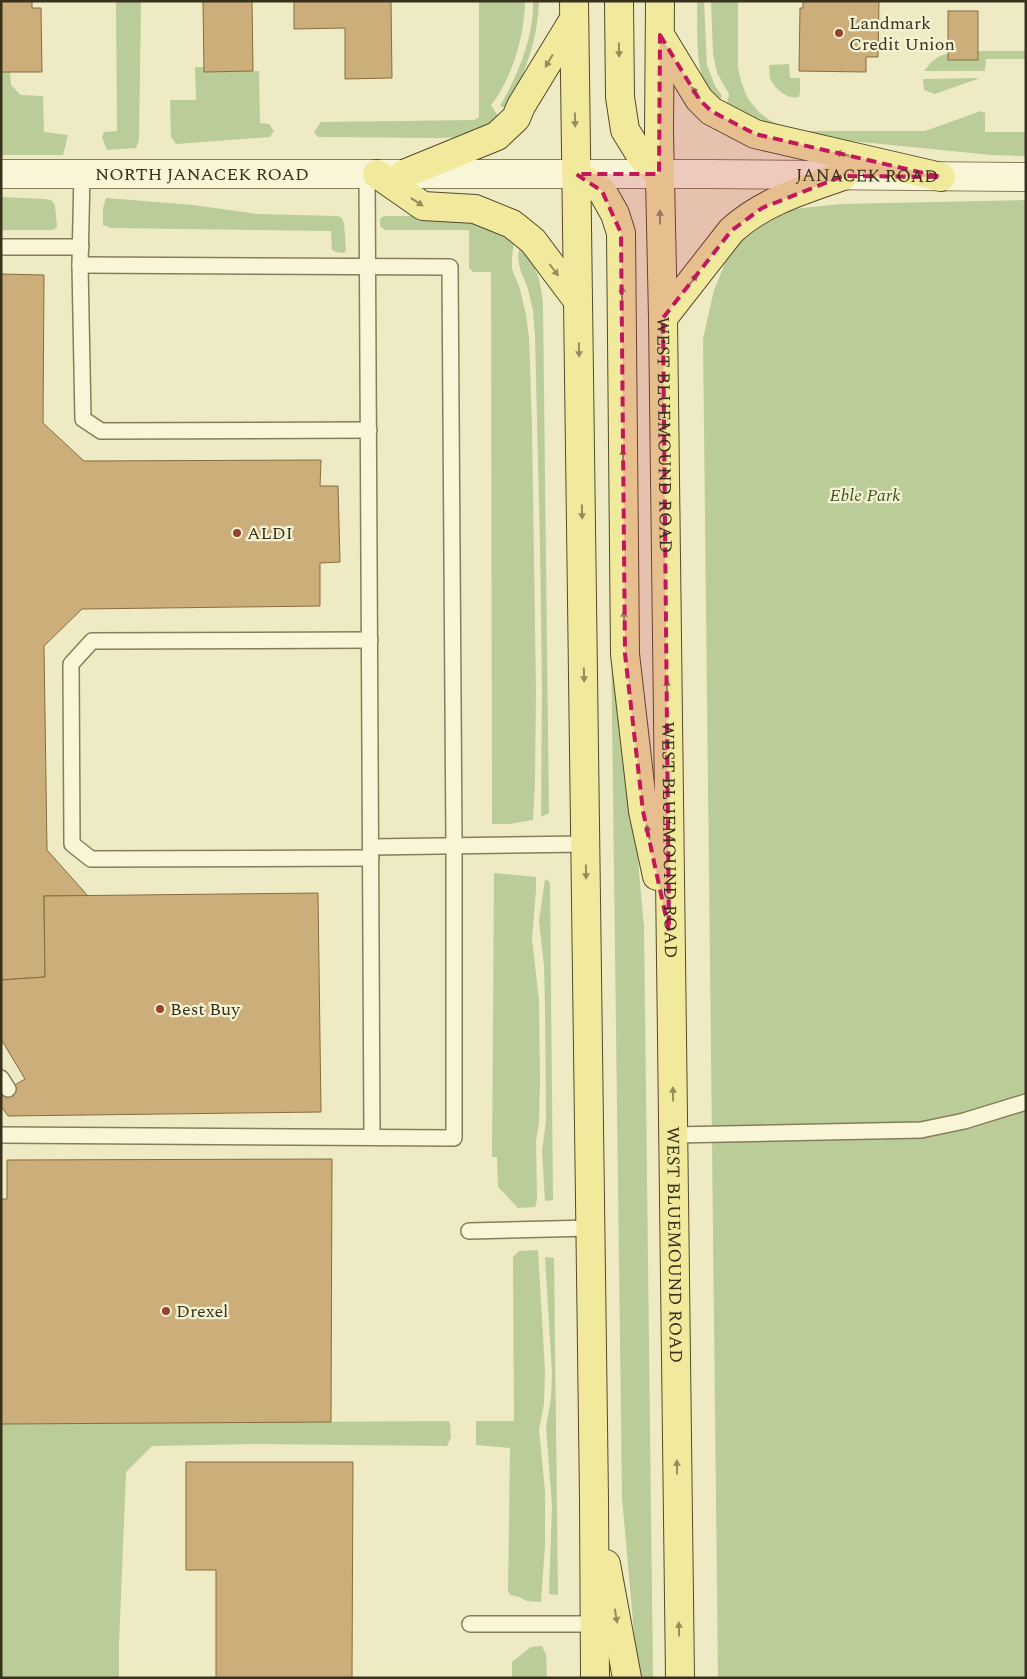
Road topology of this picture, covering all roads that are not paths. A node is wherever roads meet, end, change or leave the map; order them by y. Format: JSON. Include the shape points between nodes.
{"nodes":[{"id":1,"x":619,"y":1,"type":"edge"},
{"id":2,"x":660,"y":1,"type":"edge"},
{"id":3,"x":574,"y":10,"type":"edge"},
{"id":4,"x":660,"y":35,"type":"junction"},
{"id":5,"x":1,"y":174,"type":"edge"},
{"id":6,"x":82,"y":174,"type":"junction"},
{"id":7,"x":372,"y":174,"type":"junction"},
{"id":8,"x":404,"y":174,"type":"junction"},
{"id":9,"x":576,"y":174,"type":"junction"},
{"id":10,"x":659,"y":174,"type":"junction"},
{"id":11,"x":843,"y":176,"type":"junction"},
{"id":12,"x":941,"y":177,"type":"junction"},
{"id":13,"x":1026,"y":177,"type":"edge"},
{"id":14,"x":1,"y":247,"type":"edge"},
{"id":15,"x":80,"y":247,"type":"junction"},
{"id":16,"x":80,"y":265,"type":"junction"},
{"id":17,"x":369,"y":267,"type":"junction"},
{"id":18,"x":578,"y":301,"type":"junction"},
{"id":19,"x":663,"y":318,"type":"junction"},
{"id":20,"x":370,"y":430,"type":"junction"},
{"id":21,"x":370,"y":640,"type":"junction"},
{"id":22,"x":586,"y":844,"type":"junction"},
{"id":23,"x":454,"y":846,"type":"junction"},
{"id":24,"x":371,"y":852,"type":"junction"},
{"id":25,"x":669,"y":931,"type":"junction"},
{"id":26,"x":1026,"y":1102,"type":"edge"},
{"id":27,"x":1,"y":1135,"type":"edge"},
{"id":28,"x":673,"y":1135,"type":"junction"},
{"id":29,"x":372,"y":1137,"type":"junction"},
{"id":30,"x":591,"y":1228,"type":"junction"},
{"id":31,"x":469,"y":1231,"type":"dead end"},
{"id":32,"x":594,"y":1499,"type":"junction"},
{"id":33,"x":470,"y":1624,"type":"dead end"},
{"id":34,"x":594,"y":1624,"type":"junction"},
{"id":35,"x":595,"y":1678,"type":"edge"},
{"id":36,"x":627,"y":1678,"type":"edge"},
{"id":37,"x":680,"y":1678,"type":"edge"}],
"edges":[{"from":1,"to":10,"type":"main road","one_way":true,"via":[[620,98],[626,130],[641,156]]},
{"from":2,"to":4,"type":"main road","name":"WEST BLUEMOUND ROAD"},
{"from":3,"to":8,"type":"main road","one_way":true,"via":[[510,124],[496,136]]},
{"from":3,"to":9,"type":"main road","one_way":true},
{"from":4,"to":10,"type":"main road","name":"WEST BLUEMOUND ROAD"},
{"from":12,"to":4,"type":"main road","one_way":true,"via":[[754,134],[711,111]]},
{"from":5,"to":6,"type":"street","name":"NORTH JANACEK ROAD"},
{"from":6,"to":7,"type":"street","name":"NORTH JANACEK ROAD"},
{"from":6,"to":15,"type":"lane"},
{"from":7,"to":8,"type":"street","name":"NORTH JANACEK ROAD"},
{"from":7,"to":17,"type":"lane"},
{"from":7,"to":18,"type":"main road","one_way":true,"via":[[423,206],[475,209],[512,224],[533,241]]},
{"from":8,"to":9,"type":"street"},
{"from":9,"to":10,"type":"street"},
{"from":9,"to":18,"type":"main road"},
{"from":25,"to":9,"type":"main road","one_way":true,"via":[[643,811],[625,654],[621,233],[615,214],[602,192]]},
{"from":10,"to":11,"type":"street","name":"JANACEK ROAD"},
{"from":19,"to":10,"type":"main road","name":"WEST BLUEMOUND ROAD","one_way":true},
{"from":11,"to":12,"type":"street","name":"JANACEK ROAD"},
{"from":19,"to":11,"type":"main road","one_way":true,"via":[[744,219],[791,194]]},
{"from":12,"to":13,"type":"street","name":"JANACEK ROAD"},
{"from":14,"to":15,"type":"lane"},
{"from":15,"to":16,"type":"lane"},
{"from":16,"to":17,"type":"lane"},
{"from":16,"to":20,"type":"lane","via":[[83,419],[101,431]]},
{"from":17,"to":20,"type":"lane"},
{"from":17,"to":23,"type":"lane","via":[[450,267]]},
{"from":18,"to":22,"type":"main road","one_way":true},
{"from":25,"to":19,"type":"main road","name":"WEST BLUEMOUND ROAD","one_way":true},
{"from":20,"to":21,"type":"lane"},
{"from":21,"to":24,"type":"lane"},
{"from":21,"to":24,"type":"lane","via":[[92,642],[71,664],[72,844],[91,859]]},
{"from":22,"to":23,"type":"lane"},
{"from":22,"to":30,"type":"main road","one_way":true},
{"from":23,"to":24,"type":"lane"},
{"from":23,"to":29,"type":"lane","via":[[454,1138]]},
{"from":24,"to":29,"type":"lane"},
{"from":28,"to":25,"type":"main road","name":"WEST BLUEMOUND ROAD","one_way":true},
{"from":26,"to":28,"type":"lane","via":[[921,1130]]},
{"from":27,"to":29,"type":"lane"},
{"from":37,"to":28,"type":"main road","name":"WEST BLUEMOUND ROAD","one_way":true},
{"from":30,"to":31,"type":"lane"},
{"from":30,"to":32,"type":"main road"},
{"from":32,"to":34,"type":"main road"},
{"from":32,"to":36,"type":"main road","one_way":true},
{"from":33,"to":34,"type":"lane"},
{"from":34,"to":35,"type":"main road"}]}
